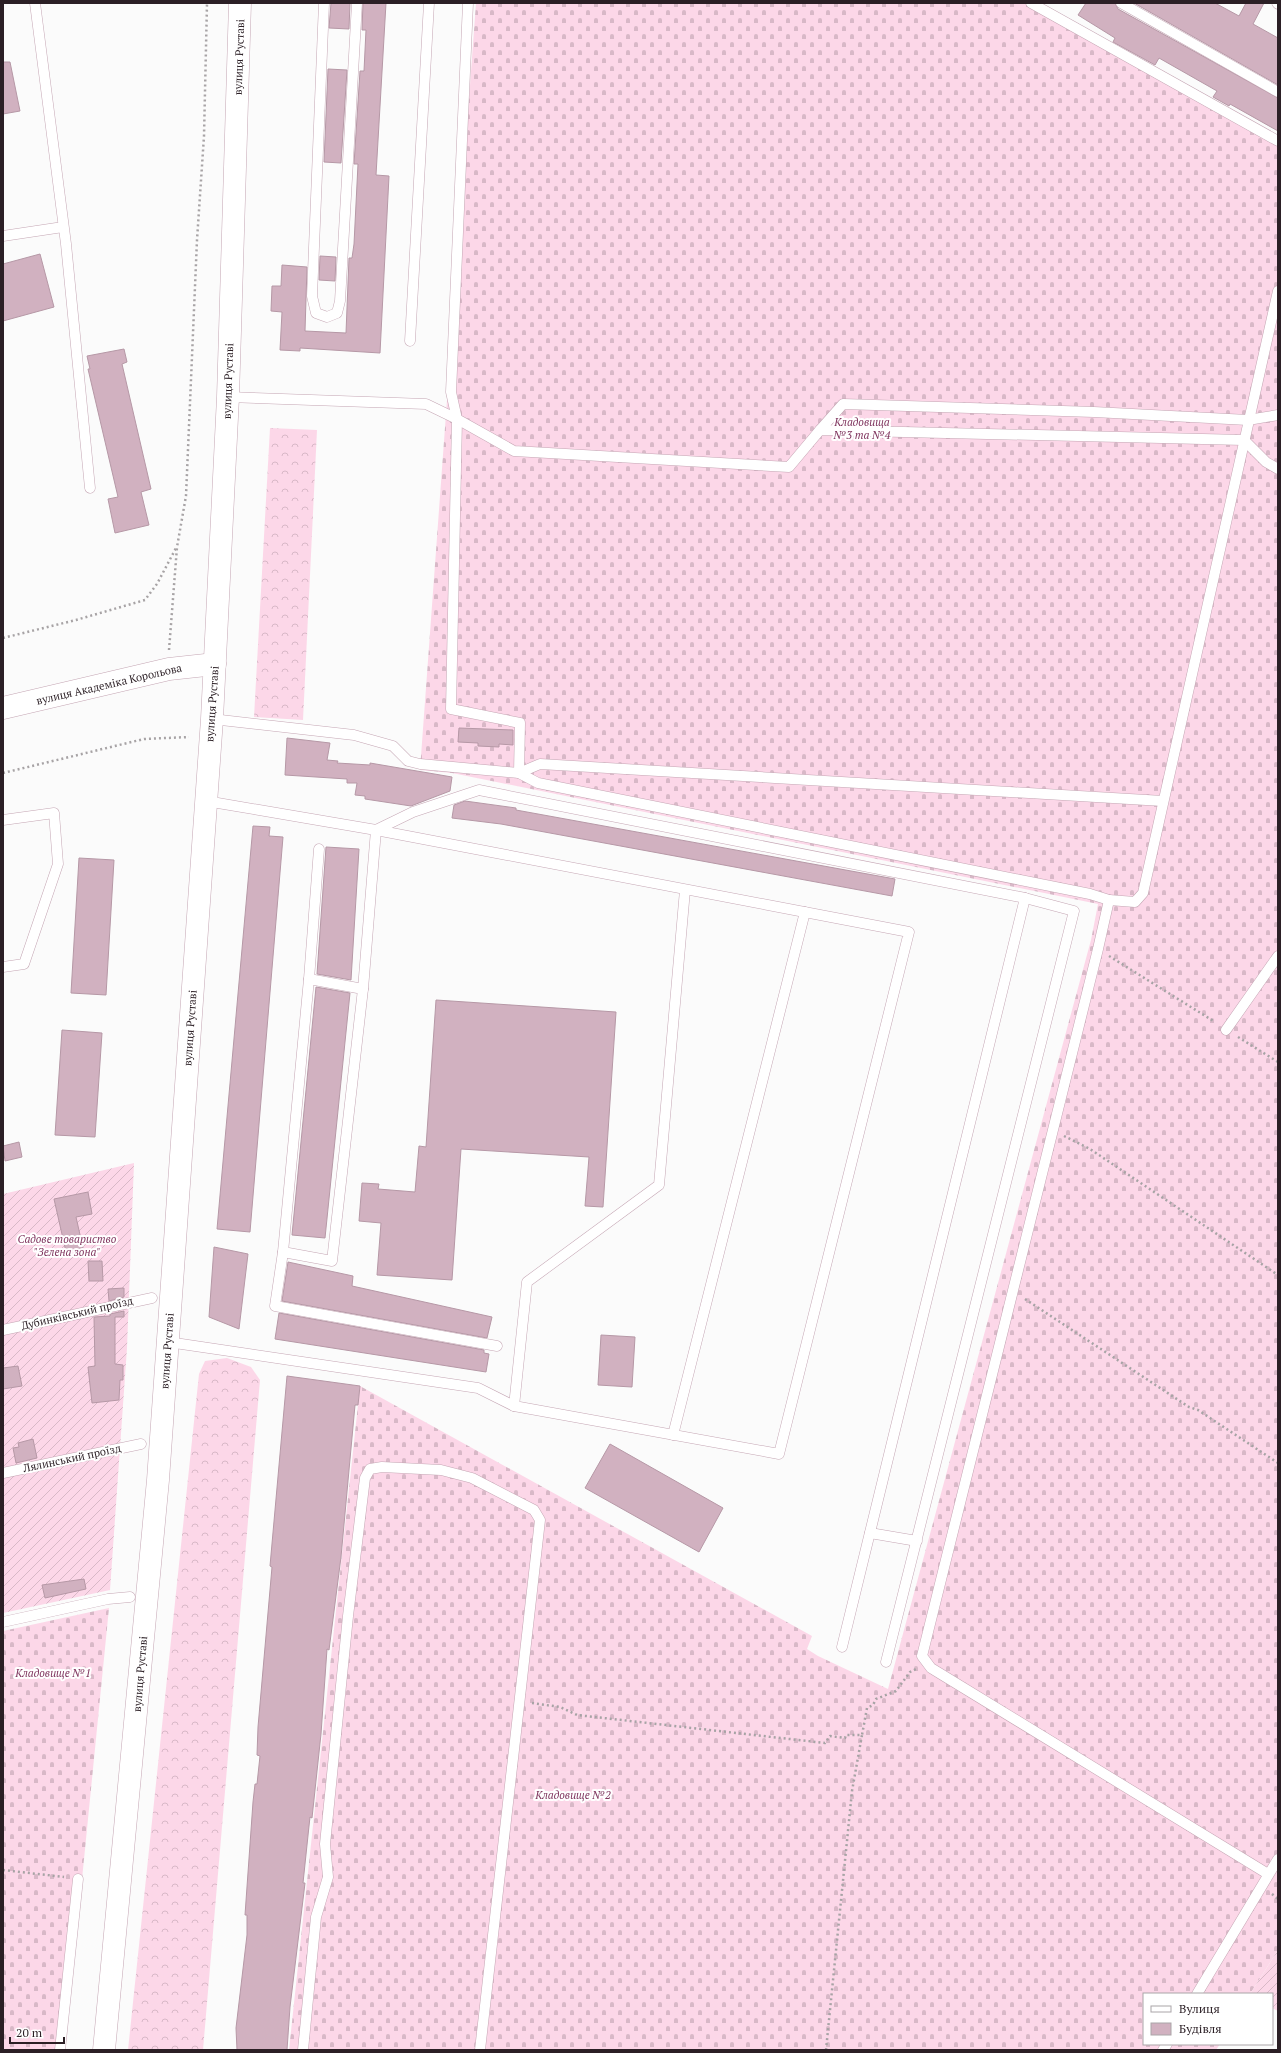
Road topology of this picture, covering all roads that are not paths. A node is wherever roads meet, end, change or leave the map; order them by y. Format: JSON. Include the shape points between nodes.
{"nodes":[{"id":1,"x":35,"y":3,"type":"edge"},
{"id":2,"x":240,"y":3,"type":"edge"},
{"id":3,"x":324,"y":3,"type":"edge"},
{"id":4,"x":357,"y":3,"type":"edge"},
{"id":5,"x":428,"y":3,"type":"edge"},
{"id":6,"x":468,"y":3,"type":"edge"},
{"id":7,"x":1031,"y":3,"type":"edge"},
{"id":8,"x":1121,"y":3,"type":"edge"},
{"id":9,"x":1278,"y":92,"type":"edge"},
{"id":10,"x":1278,"y":141,"type":"edge"},
{"id":11,"x":63,"y":227,"type":"junction"},
{"id":12,"x":3,"y":236,"type":"edge"},
{"id":13,"x":1278,"y":291,"type":"edge"},
{"id":14,"x":410,"y":341,"type":"dead end"},
{"id":15,"x":228,"y":397,"type":"junction"},
{"id":16,"x":1278,"y":415,"type":"edge"},
{"id":17,"x":457,"y":419,"type":"junction"},
{"id":18,"x":1248,"y":420,"type":"junction"},
{"id":19,"x":820,"y":430,"type":"junction"},
{"id":20,"x":1244,"y":440,"type":"junction"},
{"id":21,"x":1278,"y":469,"type":"edge"},
{"id":22,"x":90,"y":488,"type":"dead end"},
{"id":23,"x":215,"y":664,"type":"junction"},
{"id":24,"x":3,"y":708,"type":"edge"},
{"id":25,"x":212,"y":719,"type":"junction"},
{"id":26,"x":519,"y":773,"type":"junction"},
{"id":27,"x":206,"y":801,"type":"junction"},
{"id":28,"x":1163,"y":802,"type":"junction"},
{"id":29,"x":3,"y":820,"type":"edge"},
{"id":30,"x":376,"y":830,"type":"junction"},
{"id":31,"x":319,"y":849,"type":"dead end"},
{"id":32,"x":685,"y":890,"type":"junction"},
{"id":33,"x":1026,"y":898,"type":"junction"},
{"id":34,"x":1109,"y":900,"type":"junction"},
{"id":35,"x":805,"y":912,"type":"junction"},
{"id":36,"x":1278,"y":956,"type":"edge"},
{"id":37,"x":3,"y":967,"type":"edge"},
{"id":38,"x":309,"y":979,"type":"junction"},
{"id":39,"x":362,"y":988,"type":"junction"},
{"id":40,"x":1226,"y":1030,"type":"road end"},
{"id":41,"x":283,"y":1252,"type":"junction"},
{"id":42,"x":152,"y":1298,"type":"dead end"},
{"id":43,"x":3,"y":1330,"type":"edge"},
{"id":44,"x":168,"y":1342,"type":"junction"},
{"id":45,"x":497,"y":1346,"type":"dead end"},
{"id":46,"x":514,"y":1406,"type":"junction"},
{"id":47,"x":673,"y":1435,"type":"junction"},
{"id":48,"x":141,"y":1444,"type":"dead end"},
{"id":49,"x":3,"y":1473,"type":"edge"},
{"id":50,"x":870,"y":1533,"type":"junction"},
{"id":51,"x":917,"y":1541,"type":"junction"},
{"id":52,"x":130,"y":1597,"type":"dead end"},
{"id":53,"x":3,"y":1622,"type":"edge"},
{"id":54,"x":842,"y":1648,"type":"dead end"},
{"id":55,"x":886,"y":1662,"type":"dead end"},
{"id":56,"x":1278,"y":1859,"type":"edge"},
{"id":57,"x":1268,"y":1874,"type":"junction"},
{"id":58,"x":78,"y":1879,"type":"road end"},
{"id":59,"x":1197,"y":1993,"type":"edge"},
{"id":60,"x":60,"y":2050,"type":"edge"},
{"id":61,"x":104,"y":2050,"type":"edge"},
{"id":62,"x":303,"y":2050,"type":"edge"},
{"id":63,"x":480,"y":2050,"type":"edge"}],
"edges":[{"from":1,"to":11,"type":"lane"},
{"from":2,"to":15,"type":"main road","name":"вулиця Руставі"},
{"from":3,"to":4,"type":"lane","via":[[312,296],[316,313],[327,317],[337,313],[340,302]]},
{"from":5,"to":14,"type":"lane"},
{"from":6,"to":17,"type":"lane","via":[[451,392]]},
{"from":7,"to":10,"type":"lane"},
{"from":8,"to":9,"type":"lane"},
{"from":11,"to":12,"type":"lane"},
{"from":11,"to":22,"type":"lane"},
{"from":13,"to":18,"type":"lane"},
{"from":15,"to":17,"type":"lane","via":[[426,404]]},
{"from":15,"to":23,"type":"main road","name":"вулиця Руставі"},
{"from":16,"to":18,"type":"lane"},
{"from":17,"to":19,"type":"lane","via":[[514,451],[789,467]]},
{"from":17,"to":26,"type":"lane","via":[[451,709],[520,723]]},
{"from":18,"to":19,"type":"lane","via":[[842,404]]},
{"from":18,"to":20,"type":"lane"},
{"from":19,"to":20,"type":"lane"},
{"from":20,"to":21,"type":"lane","via":[[1266,462]]},
{"from":20,"to":28,"type":"lane"},
{"from":23,"to":24,"type":"main road","name":"вулиця Академіка Корольова","via":[[169,669]]},
{"from":23,"to":25,"type":"main road","name":"вулиця Руставі"},
{"from":25,"to":26,"type":"lane","via":[[354,735],[393,746],[408,761],[420,764]]},
{"from":25,"to":27,"type":"main road","name":"вулиця Руставі"},
{"from":26,"to":28,"type":"lane","via":[[540,764]]},
{"from":26,"to":34,"type":"lane","via":[[538,783],[1090,894]]},
{"from":27,"to":30,"type":"lane"},
{"from":27,"to":44,"type":"main road","name":"вулиця Руставі"},
{"from":28,"to":34,"type":"lane","via":[[1143,893],[1135,902]]},
{"from":29,"to":37,"type":"lane","via":[[54,813],[58,864],[24,964]]},
{"from":30,"to":32,"type":"lane"},
{"from":30,"to":33,"type":"lane","via":[[413,812],[479,790]]},
{"from":30,"to":39,"type":"lane"},
{"from":31,"to":38,"type":"lane"},
{"from":32,"to":35,"type":"lane"},
{"from":32,"to":46,"type":"lane","via":[[659,1185],[527,1282]]},
{"from":33,"to":50,"type":"lane"},
{"from":33,"to":51,"type":"lane","via":[[1074,911]]},
{"from":34,"to":57,"type":"lane","via":[[922,1656],[932,1668]]},
{"from":35,"to":47,"type":"lane"},
{"from":35,"to":47,"type":"lane","via":[[909,932],[779,1454]]},
{"from":36,"to":40,"type":"lane"},
{"from":38,"to":39,"type":"lane"},
{"from":38,"to":41,"type":"lane"},
{"from":39,"to":41,"type":"lane","via":[[332,1261]]},
{"from":41,"to":45,"type":"lane","via":[[275,1306]]},
{"from":42,"to":43,"type":"lane","name":"Дубинківський проїзд"},
{"from":44,"to":46,"type":"lane","via":[[478,1388]]},
{"from":44,"to":61,"type":"main road","name":"вулиця Руставі","via":[[147,1601]]},
{"from":46,"to":47,"type":"lane"},
{"from":48,"to":49,"type":"lane","name":"Лялинський проїзд"},
{"from":50,"to":51,"type":"lane"},
{"from":50,"to":54,"type":"lane"},
{"from":51,"to":55,"type":"lane"},
{"from":52,"to":53,"type":"lane","via":[[108,1599]]},
{"from":56,"to":57,"type":"lane"},
{"from":57,"to":59,"type":"lane"},
{"from":58,"to":60,"type":"lane"},
{"from":62,"to":63,"type":"lane","via":[[316,1917],[328,1877],[326,1844],[348,1616],[365,1478],[370,1470],[382,1468],[441,1470],[472,1478],[534,1510],[540,1520]]}]}
